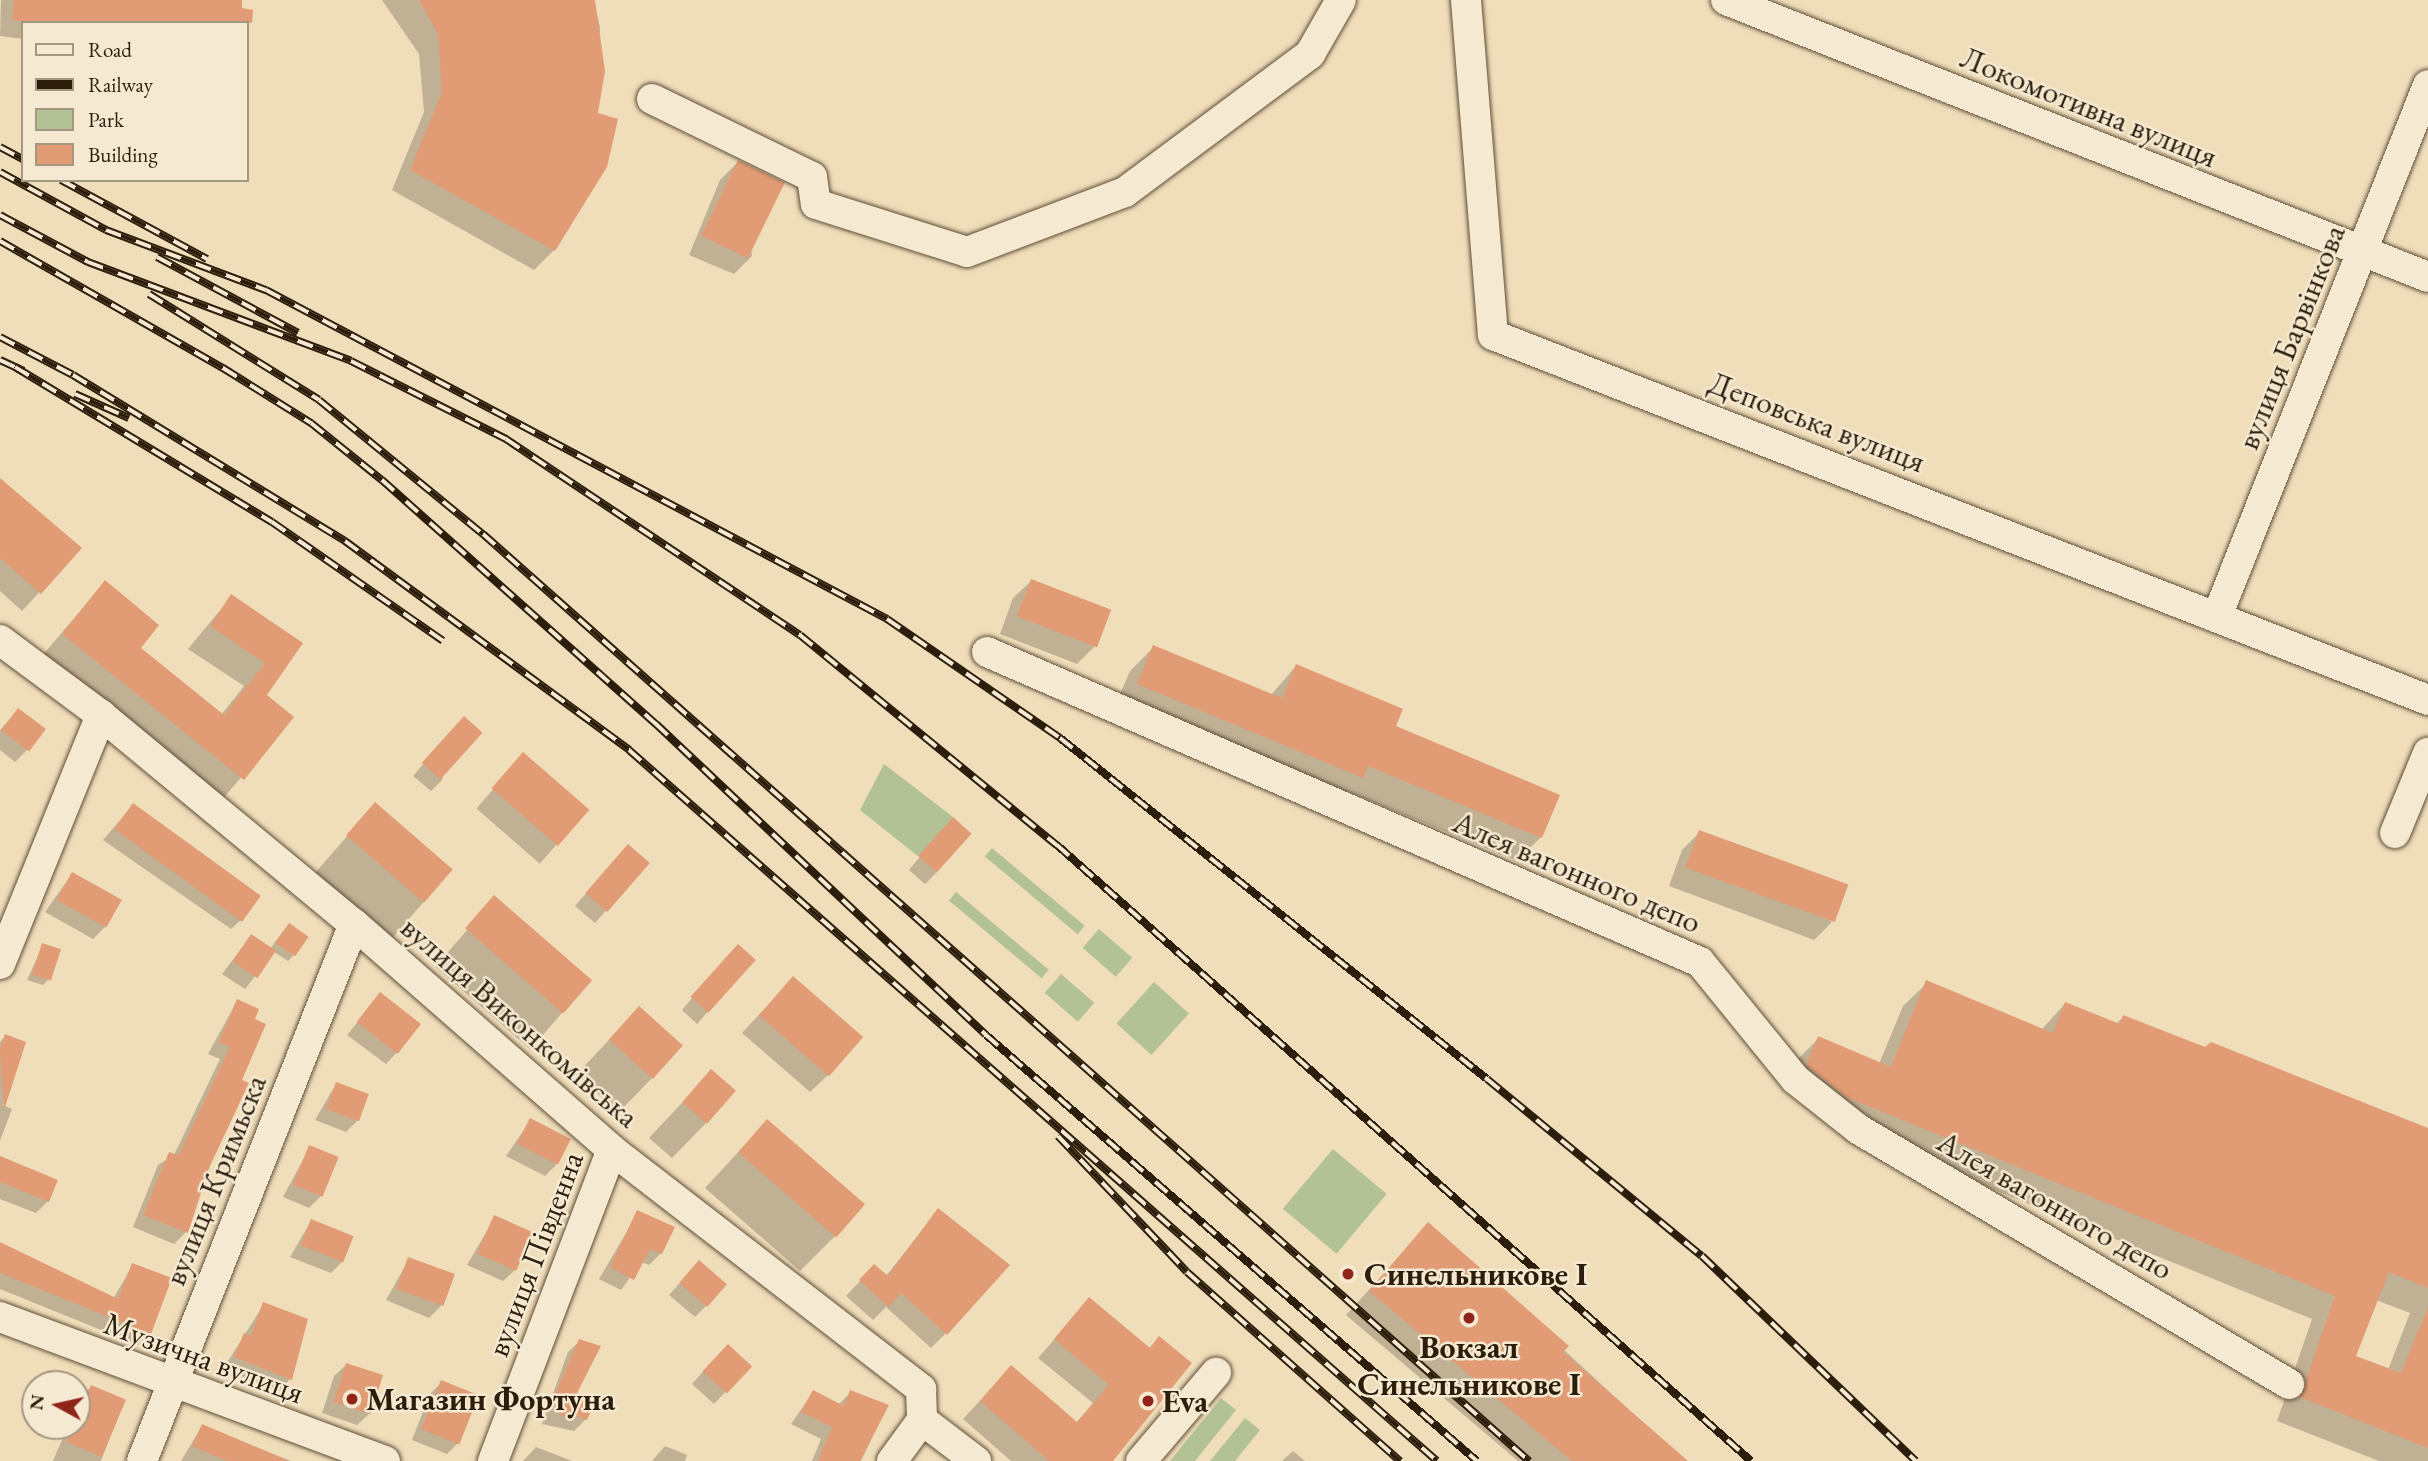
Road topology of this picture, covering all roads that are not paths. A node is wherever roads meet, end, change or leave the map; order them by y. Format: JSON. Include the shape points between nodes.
{"nodes":[{"id":1,"x":1341,"y":0,"type":"edge"},
{"id":2,"x":1465,"y":0,"type":"edge"},
{"id":3,"x":1726,"y":0,"type":"edge"},
{"id":4,"x":2428,"y":85,"type":"edge"},
{"id":5,"x":652,"y":99,"type":"dead end"},
{"id":6,"x":2362,"y":253,"type":"junction"},
{"id":7,"x":2428,"y":277,"type":"edge"},
{"id":8,"x":2218,"y":614,"type":"junction"},
{"id":9,"x":0,"y":640,"type":"edge"},
{"id":10,"x":987,"y":653,"type":"dead end"},
{"id":11,"x":2428,"y":700,"type":"edge"},
{"id":12,"x":101,"y":715,"type":"junction"},
{"id":13,"x":2428,"y":753,"type":"edge"},
{"id":14,"x":2395,"y":833,"type":"dead end"},
{"id":15,"x":354,"y":924,"type":"junction"},
{"id":16,"x":0,"y":964,"type":"edge"},
{"id":17,"x":612,"y":1150,"type":"junction"},
{"id":18,"x":0,"y":1317,"type":"edge"},
{"id":19,"x":1216,"y":1373,"type":"dead end"},
{"id":20,"x":2290,"y":1384,"type":"dead end"},
{"id":21,"x":171,"y":1385,"type":"junction"},
{"id":22,"x":922,"y":1420,"type":"junction"},
{"id":23,"x":142,"y":1461,"type":"edge"},
{"id":24,"x":385,"y":1461,"type":"edge"},
{"id":25,"x":493,"y":1461,"type":"edge"},
{"id":26,"x":892,"y":1461,"type":"edge"},
{"id":27,"x":976,"y":1461,"type":"edge"},
{"id":28,"x":1140,"y":1461,"type":"edge"}],
"edges":[{"from":1,"to":5,"type":"street","via":[[1310,54],[1125,192],[967,252],[816,204],[812,177]]},
{"from":2,"to":8,"type":"street","name":"Деповська вулиця","via":[[1493,335]]},
{"from":3,"to":6,"type":"street","name":"Локомотивна вулиця"},
{"from":4,"to":6,"type":"street","name":"вулиця Барвінкова"},
{"from":6,"to":7,"type":"street","name":"Локомотивна вулиця"},
{"from":6,"to":8,"type":"street","name":"вулиця Барвінкова"},
{"from":8,"to":11,"type":"street","name":"Деповська вулиця"},
{"from":9,"to":12,"type":"street","name":"вулиця Виконкомівська"},
{"from":10,"to":20,"type":"street","name":"Алея вагонного депо","via":[[1700,962],[1795,1079],[1858,1129]]},
{"from":12,"to":15,"type":"street","name":"вулиця Виконкомівська"},
{"from":12,"to":16,"type":"street"},
{"from":13,"to":14,"type":"street"},
{"from":15,"to":17,"type":"street","name":"вулиця Виконкомівська"},
{"from":15,"to":21,"type":"street","name":"вулиця Кримьска"},
{"from":17,"to":22,"type":"street","name":"вулиця Виконкомівська","via":[[921,1389]]},
{"from":17,"to":25,"type":"street","name":"вулиця Південна"},
{"from":18,"to":21,"type":"street","name":"Музична вулиця"},
{"from":19,"to":28,"type":"street"},
{"from":21,"to":23,"type":"street","name":"вулиця Кримьска"},
{"from":21,"to":24,"type":"street","name":"Музична вулиця"},
{"from":22,"to":26,"type":"street"},
{"from":22,"to":27,"type":"street"}]}
